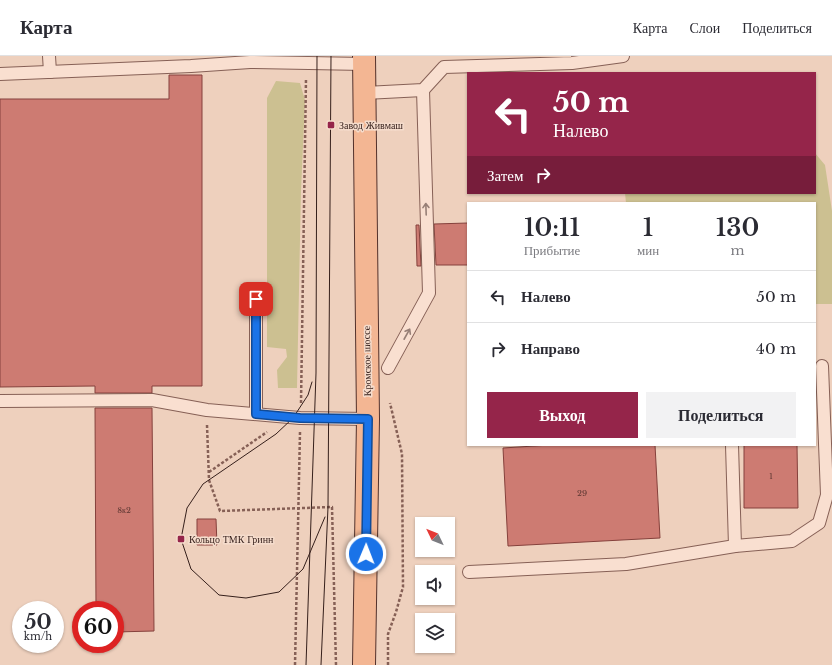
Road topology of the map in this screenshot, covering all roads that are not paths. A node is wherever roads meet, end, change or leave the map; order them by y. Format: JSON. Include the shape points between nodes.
{"nodes":[{"id":1,"x":49,"y":56,"type":"edge"},
{"id":2,"x":623,"y":56,"type":"edge"},
{"id":3,"x":250,"y":59,"type":"edge"},
{"id":4,"x":364,"y":60,"type":"edge"},
{"id":5,"x":444,"y":61,"type":"edge"},
{"id":6,"x":50,"y":72,"type":"junction"},
{"id":7,"x":0,"y":74,"type":"edge"},
{"id":8,"x":423,"y":90,"type":"junction"},
{"id":9,"x":365,"y":93,"type":"junction"},
{"id":10,"x":256,"y":299,"type":"dead end"},
{"id":11,"x":822,"y":366,"type":"dead end"},
{"id":12,"x":388,"y":368,"type":"road end"},
{"id":13,"x":0,"y":401,"type":"edge"},
{"id":14,"x":256,"y":414,"type":"junction"},
{"id":15,"x":368,"y":419,"type":"junction"},
{"id":16,"x":732,"y":446,"type":"edge"},
{"id":17,"x":735,"y":546,"type":"junction"},
{"id":18,"x":469,"y":572,"type":"dead end"},
{"id":19,"x":364,"y":663,"type":"edge"}],
"edges":[{"from":1,"to":6,"type":"lane"},
{"from":2,"to":5,"type":"lane","via":[[572,63]]},
{"from":3,"to":4,"type":"lane","via":[[306,62]]},
{"from":3,"to":6,"type":"lane","via":[[191,66]]},
{"from":4,"to":9,"type":"main road","name":"Кромское шоссе"},
{"from":5,"to":8,"type":"lane"},
{"from":6,"to":7,"type":"lane"},
{"from":8,"to":9,"type":"lane"},
{"from":12,"to":8,"type":"lane","one_way":true,"via":[[429,293]]},
{"from":9,"to":15,"type":"main road","name":"Кромское шоссе"},
{"from":10,"to":14,"type":"lane"},
{"from":11,"to":17,"type":"lane","via":[[827,495],[819,523],[792,541]]},
{"from":13,"to":14,"type":"lane","via":[[152,400],[207,410]]},
{"from":14,"to":15,"type":"lane","via":[[300,418]]},
{"from":15,"to":19,"type":"main road","name":"Кромское шоссе"},
{"from":16,"to":17,"type":"lane"},
{"from":17,"to":18,"type":"lane","via":[[626,564]]}]}
